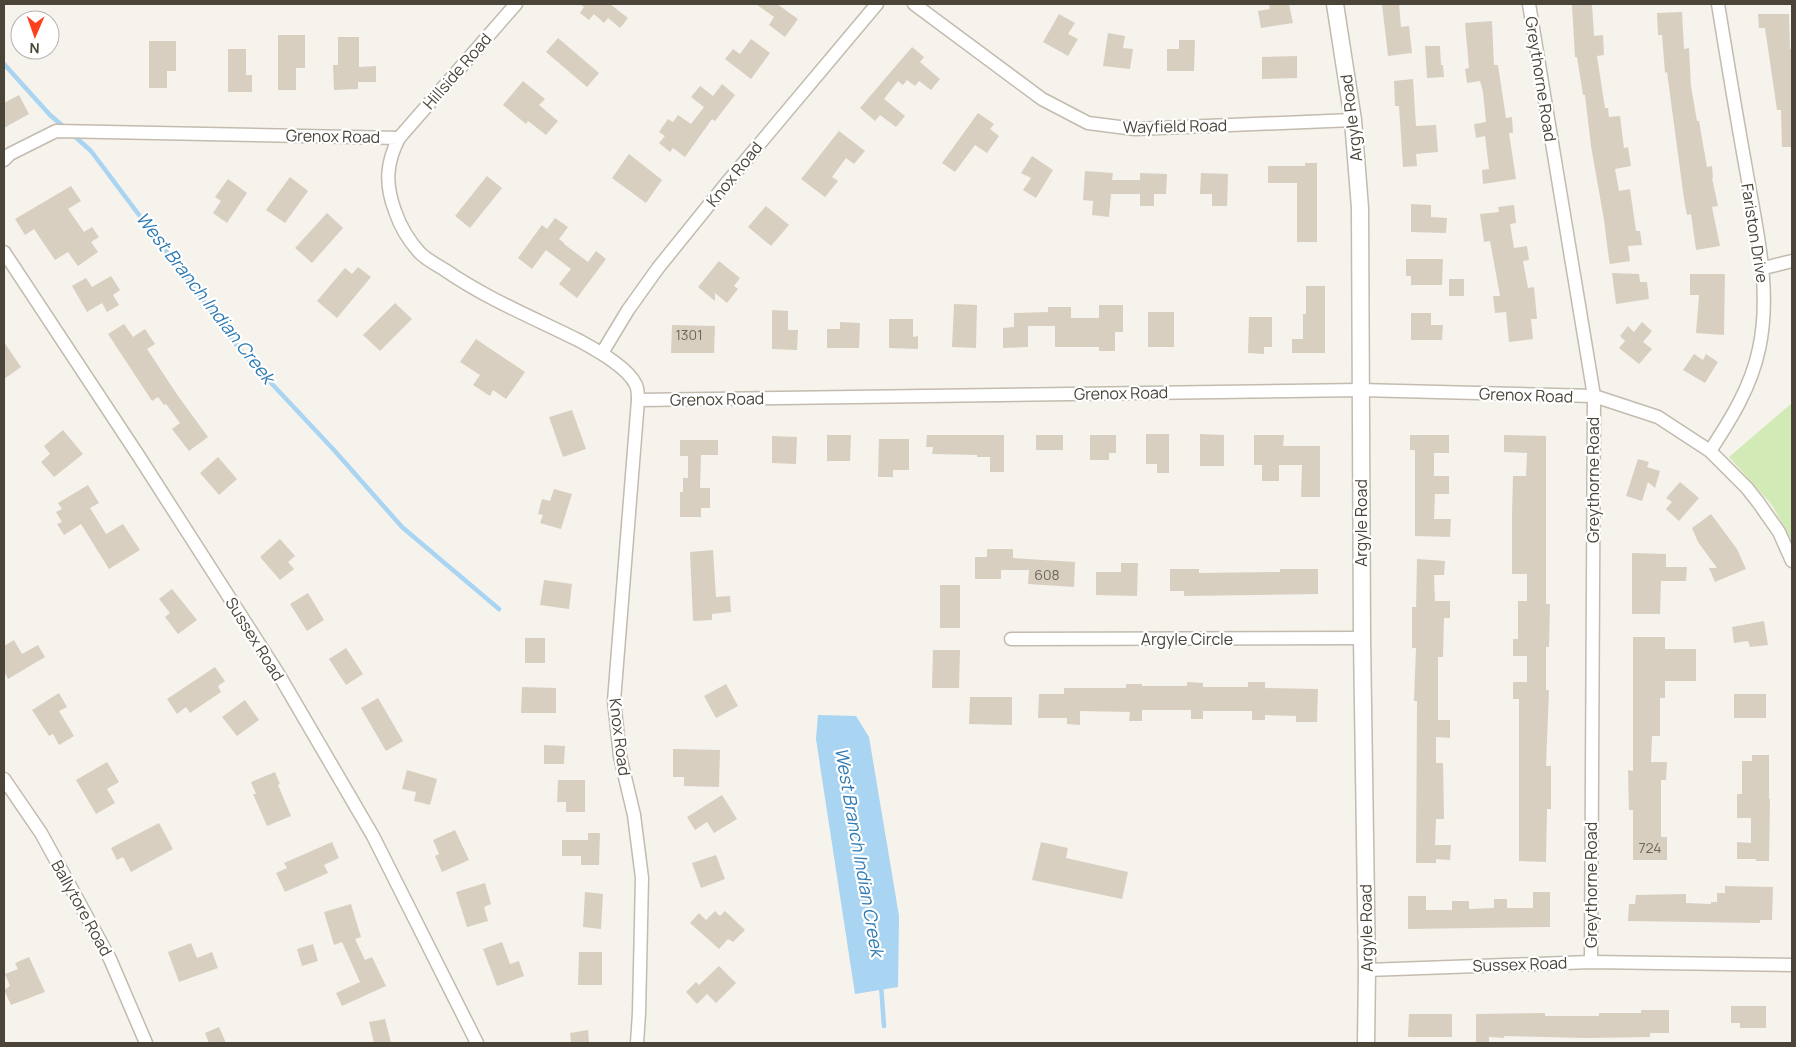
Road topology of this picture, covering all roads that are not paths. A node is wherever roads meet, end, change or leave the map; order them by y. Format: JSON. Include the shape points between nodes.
{"nodes":[{"id":1,"x":516,"y":4,"type":"edge"},
{"id":2,"x":876,"y":4,"type":"edge"},
{"id":3,"x":914,"y":4,"type":"edge"},
{"id":4,"x":1335,"y":4,"type":"edge"},
{"id":5,"x":1529,"y":4,"type":"edge"},
{"id":6,"x":1718,"y":4,"type":"edge"},
{"id":7,"x":1353,"y":120,"type":"junction"},
{"id":8,"x":399,"y":138,"type":"junction"},
{"id":9,"x":4,"y":160,"type":"edge"},
{"id":10,"x":4,"y":252,"type":"edge"},
{"id":11,"x":1792,"y":261,"type":"edge"},
{"id":12,"x":1764,"y":268,"type":"junction"},
{"id":13,"x":602,"y":353,"type":"junction"},
{"id":14,"x":1360,"y":390,"type":"junction"},
{"id":15,"x":1594,"y":396,"type":"junction"},
{"id":16,"x":638,"y":400,"type":"junction"},
{"id":17,"x":1710,"y":451,"type":"junction"},
{"id":18,"x":1792,"y":561,"type":"edge"},
{"id":19,"x":1362,"y":638,"type":"junction"},
{"id":20,"x":1011,"y":639,"type":"dead end"},
{"id":21,"x":4,"y":779,"type":"edge"},
{"id":22,"x":1591,"y":962,"type":"junction"},
{"id":23,"x":1792,"y":965,"type":"edge"},
{"id":24,"x":1367,"y":970,"type":"junction"},
{"id":25,"x":146,"y":1043,"type":"edge"},
{"id":26,"x":477,"y":1043,"type":"edge"},
{"id":27,"x":637,"y":1043,"type":"edge"},
{"id":28,"x":1366,"y":1043,"type":"edge"}],
"edges":[{"from":1,"to":8,"type":"street","name":"Hillside Road"},
{"from":2,"to":13,"type":"street","name":"Knox Road","via":[[658,268]]},
{"from":3,"to":7,"type":"street","name":"Wayfield Road","via":[[1042,99],[1088,123],[1134,129]]},
{"from":4,"to":7,"type":"street","name":"Argyle Road"},
{"from":5,"to":15,"type":"street","name":"Greythorne Road"},
{"from":6,"to":12,"type":"street","name":"Fariston Drive"},
{"from":7,"to":14,"type":"street","name":"Argyle Road","via":[[1360,208]]},
{"from":8,"to":9,"type":"street","name":"Grenox Road","via":[[56,131]]},
{"from":8,"to":13,"type":"street","name":"Grenox Road","via":[[391,154],[388,172],[390,197],[407,236],[422,254],[464,284]]},
{"from":10,"to":26,"type":"street","name":"Sussex Road","via":[[278,675],[373,836]]},
{"from":11,"to":12,"type":"street"},
{"from":12,"to":17,"type":"street","name":"Fariston Drive","via":[[1759,350],[1747,389]]},
{"from":13,"to":16,"type":"street","name":"Grenox Road","via":[[637,385]]},
{"from":14,"to":15,"type":"street","name":"Grenox Road"},
{"from":14,"to":16,"type":"street","name":"Grenox Road"},
{"from":14,"to":19,"type":"street","name":"Argyle Road"},
{"from":15,"to":17,"type":"street","name":"Grenox Road","via":[[1658,417]]},
{"from":15,"to":22,"type":"street","name":"Greythorne Road"},
{"from":16,"to":27,"type":"street","name":"Knox Road","via":[[614,701],[620,756],[634,815],[642,878]]},
{"from":17,"to":18,"type":"street","name":"Grenox Road","via":[[1758,502],[1779,532]]},
{"from":19,"to":20,"type":"street","name":"Argyle Circle"},
{"from":19,"to":24,"type":"street","name":"Argyle Road"},
{"from":21,"to":25,"type":"street","name":"Ballytore Road","via":[[41,833],[110,959]]},
{"from":22,"to":23,"type":"street","name":"Sussex Road"},
{"from":22,"to":24,"type":"street","name":"Sussex Road"},
{"from":24,"to":28,"type":"street","name":"Argyle Road"}]}
